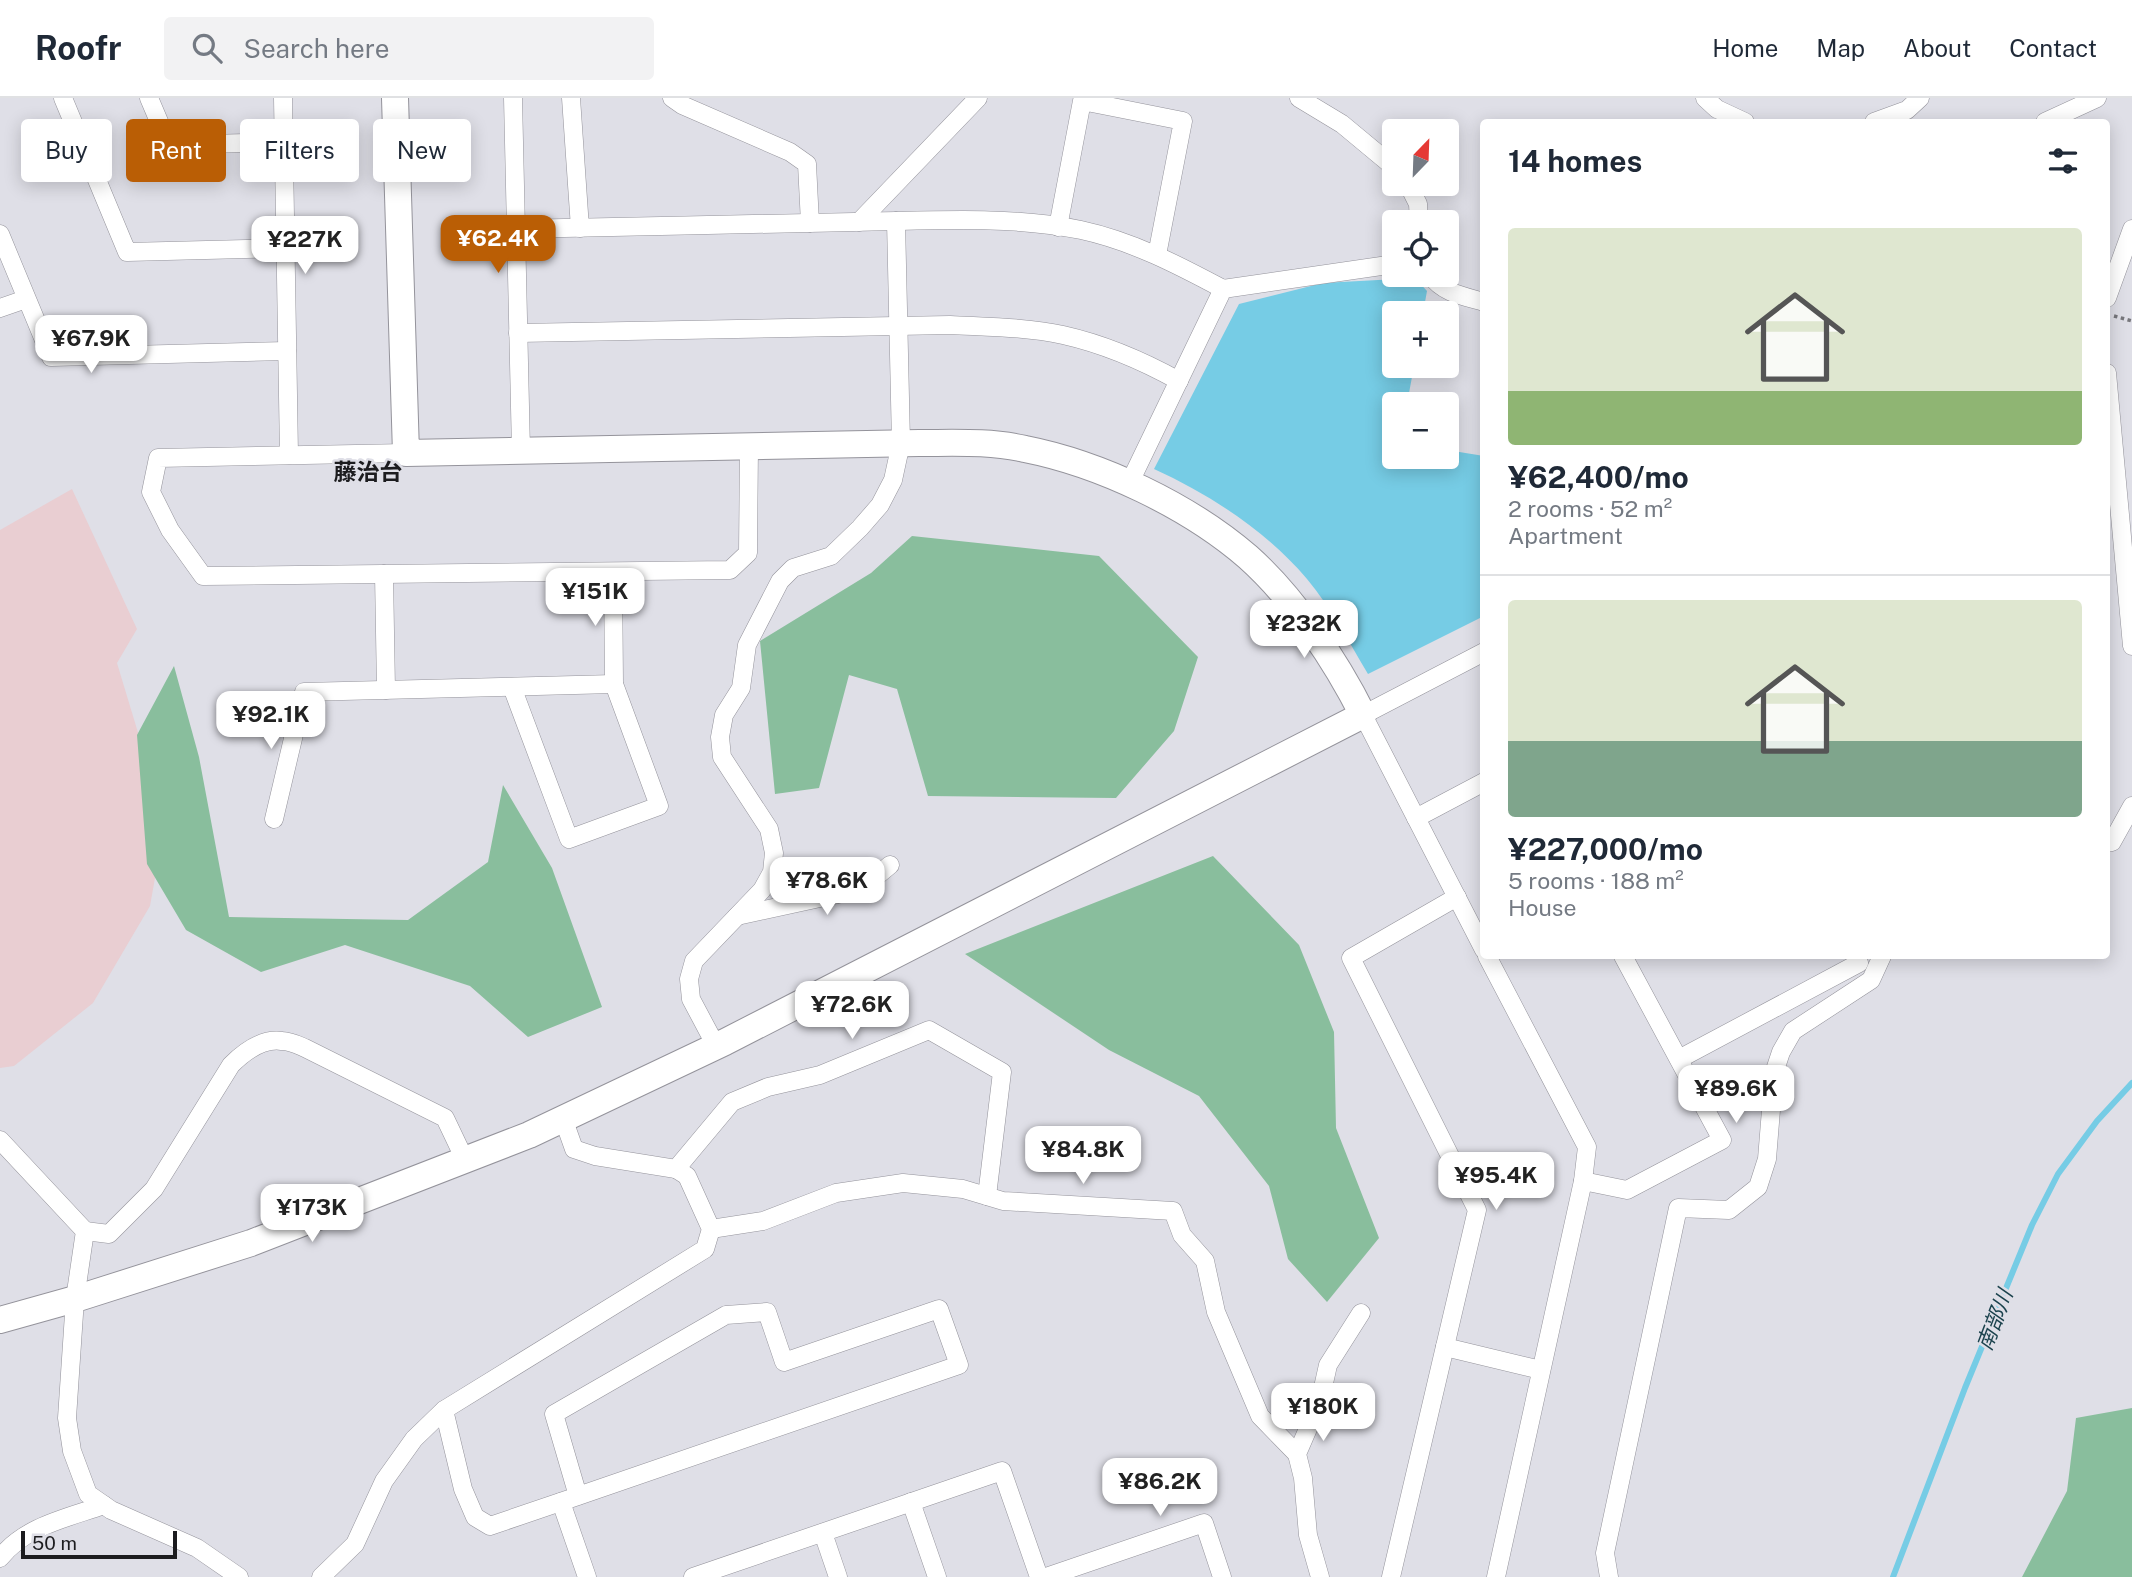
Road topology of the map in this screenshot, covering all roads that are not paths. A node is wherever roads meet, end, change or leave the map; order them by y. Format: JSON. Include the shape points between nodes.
{"nodes":[{"id":1,"x":63,"y":98,"type":"edge"},
{"id":2,"x":149,"y":98,"type":"edge"},
{"id":3,"x":282,"y":98,"type":"edge"},
{"id":4,"x":395,"y":98,"type":"edge"},
{"id":5,"x":513,"y":98,"type":"edge"},
{"id":6,"x":570,"y":98,"type":"edge"},
{"id":7,"x":672,"y":98,"type":"edge"},
{"id":8,"x":978,"y":98,"type":"edge"},
{"id":9,"x":1299,"y":98,"type":"edge"},
{"id":10,"x":1705,"y":98,"type":"edge"},
{"id":11,"x":1920,"y":98,"type":"edge"},
{"id":12,"x":2097,"y":98,"type":"edge"},
{"id":13,"x":282,"y":119,"type":"edge"},
{"id":14,"x":1739,"y":119,"type":"edge"},
{"id":15,"x":1882,"y":119,"type":"edge"},
{"id":16,"x":2052,"y":119,"type":"edge"},
{"id":17,"x":240,"y":143,"type":"edge"},
{"id":18,"x":1382,"y":156,"type":"edge"},
{"id":19,"x":284,"y":182,"type":"edge"},
{"id":20,"x":896,"y":221,"type":"junction"},
{"id":21,"x":859,"y":222,"type":"junction"},
{"id":22,"x":810,"y":223,"type":"junction"},
{"id":23,"x":1058,"y":227,"type":"junction"},
{"id":24,"x":580,"y":228,"type":"junction"},
{"id":25,"x":516,"y":229,"type":"junction"},
{"id":26,"x":2132,"y":229,"type":"edge"},
{"id":27,"x":0,"y":234,"type":"edge"},
{"id":28,"x":285,"y":248,"type":"junction"},
{"id":29,"x":1157,"y":255,"type":"junction"},
{"id":30,"x":1382,"y":266,"type":"edge"},
{"id":31,"x":1440,"y":287,"type":"edge"},
{"id":32,"x":1223,"y":289,"type":"junction"},
{"id":33,"x":2110,"y":290,"type":"edge"},
{"id":34,"x":26,"y":299,"type":"junction"},
{"id":35,"x":1480,"y":301,"type":"edge"},
{"id":36,"x":0,"y":308,"type":"edge"},
{"id":37,"x":898,"y":326,"type":"junction"},
{"id":38,"x":518,"y":333,"type":"junction"},
{"id":39,"x":287,"y":351,"type":"junction"},
{"id":40,"x":1179,"y":381,"type":"junction"},
{"id":41,"x":2110,"y":406,"type":"edge"},
{"id":42,"x":901,"y":443,"type":"junction"},
{"id":43,"x":749,"y":446,"type":"junction"},
{"id":44,"x":521,"y":451,"type":"junction"},
{"id":45,"x":406,"y":453,"type":"junction"},
{"id":46,"x":289,"y":455,"type":"junction"},
{"id":47,"x":1129,"y":484,"type":"junction"},
{"id":48,"x":613,"y":572,"type":"junction"},
{"id":49,"x":384,"y":574,"type":"junction"},
{"id":50,"x":2132,"y":646,"type":"edge"},
{"id":51,"x":1480,"y":654,"type":"edge"},
{"id":52,"x":614,"y":684,"type":"junction"},
{"id":53,"x":512,"y":687,"type":"junction"},
{"id":54,"x":386,"y":690,"type":"junction"},
{"id":55,"x":1363,"y":715,"type":"junction"},
{"id":56,"x":1480,"y":784,"type":"edge"},
{"id":57,"x":2132,"y":806,"type":"edge"},
{"id":58,"x":1416,"y":818,"type":"junction"},
{"id":59,"x":274,"y":819,"type":"dead end"},
{"id":60,"x":2110,"y":842,"type":"edge"},
{"id":61,"x":890,"y":865,"type":"dead end"},
{"id":62,"x":1457,"y":897,"type":"junction"},
{"id":63,"x":737,"y":916,"type":"junction"},
{"id":64,"x":1480,"y":942,"type":"edge"},
{"id":65,"x":1489,"y":959,"type":"edge"},
{"id":66,"x":1630,"y":959,"type":"edge"},
{"id":67,"x":1857,"y":959,"type":"edge"},
{"id":68,"x":1881,"y":959,"type":"edge"},
{"id":69,"x":716,"y":1046,"type":"junction"},
{"id":70,"x":1679,"y":1059,"type":"junction"},
{"id":71,"x":563,"y":1118,"type":"junction"},
{"id":72,"x":0,"y":1141,"type":"edge"},
{"id":73,"x":464,"y":1160,"type":"junction"},
{"id":74,"x":676,"y":1169,"type":"junction"},
{"id":75,"x":1583,"y":1181,"type":"junction"},
{"id":76,"x":987,"y":1196,"type":"junction"},
{"id":77,"x":711,"y":1229,"type":"junction"},
{"id":78,"x":85,"y":1231,"type":"junction"},
{"id":79,"x":75,"y":1299,"type":"junction"},
{"id":80,"x":1361,"y":1313,"type":"dead end"},
{"id":81,"x":0,"y":1320,"type":"edge"},
{"id":82,"x":1445,"y":1347,"type":"junction"},
{"id":83,"x":1541,"y":1370,"type":"junction"},
{"id":84,"x":444,"y":1410,"type":"junction"},
{"id":85,"x":1297,"y":1454,"type":"junction"},
{"id":86,"x":569,"y":1499,"type":"junction"},
{"id":87,"x":911,"y":1502,"type":"junction"},
{"id":88,"x":104,"y":1505,"type":"junction"},
{"id":89,"x":822,"y":1533,"type":"junction"},
{"id":90,"x":0,"y":1558,"type":"edge"},
{"id":91,"x":704,"y":1575,"type":"edge"},
{"id":92,"x":239,"y":1577,"type":"edge"},
{"id":93,"x":321,"y":1577,"type":"edge"},
{"id":94,"x":587,"y":1577,"type":"edge"},
{"id":95,"x":838,"y":1577,"type":"edge"},
{"id":96,"x":937,"y":1577,"type":"edge"},
{"id":97,"x":1039,"y":1577,"type":"edge"},
{"id":98,"x":1046,"y":1577,"type":"edge"},
{"id":99,"x":1222,"y":1577,"type":"edge"},
{"id":100,"x":1320,"y":1577,"type":"edge"},
{"id":101,"x":1391,"y":1577,"type":"edge"},
{"id":102,"x":1496,"y":1577,"type":"edge"},
{"id":103,"x":1609,"y":1577,"type":"edge"}],
"edges":[{"from":1,"to":28,"type":"street","via":[[127,251]]},
{"from":2,"to":17,"type":"street","via":[[169,145]]},
{"from":3,"to":13,"type":"street"},
{"from":4,"to":45,"type":"street"},
{"from":5,"to":25,"type":"street"},
{"from":6,"to":24,"type":"street"},
{"from":7,"to":22,"type":"street","via":[[807,164]]},
{"from":8,"to":21,"type":"street"},
{"from":9,"to":18,"type":"street","via":[[1342,124]]},
{"from":10,"to":14,"type":"street"},
{"from":11,"to":15,"type":"street","via":[[1907,110]]},
{"from":12,"to":16,"type":"street"},
{"from":19,"to":28,"type":"street"},
{"from":20,"to":21,"type":"street"},
{"from":20,"to":23,"type":"street"},
{"from":20,"to":37,"type":"street"},
{"from":21,"to":22,"type":"street"},
{"from":22,"to":24,"type":"street"},
{"from":23,"to":29,"type":"street","via":[[1083,230]]},
{"from":23,"to":29,"type":"street","via":[[1082,101],[1183,121]]},
{"from":24,"to":25,"type":"street"},
{"from":25,"to":38,"type":"street"},
{"from":26,"to":33,"type":"street"},
{"from":27,"to":34,"type":"street"},
{"from":28,"to":39,"type":"street"},
{"from":29,"to":32,"type":"street"},
{"from":30,"to":32,"type":"street"},
{"from":31,"to":35,"type":"street"},
{"from":32,"to":40,"type":"street"},
{"from":34,"to":36,"type":"street"},
{"from":34,"to":39,"type":"street","via":[[51,357]]},
{"from":37,"to":38,"type":"street"},
{"from":37,"to":40,"type":"street","via":[[1015,328],[1063,335],[1152,366]]},
{"from":37,"to":42,"type":"street"},
{"from":38,"to":44,"type":"street"},
{"from":39,"to":46,"type":"street"},
{"from":40,"to":47,"type":"street"},
{"from":41,"to":50,"type":"street"},
{"from":42,"to":43,"type":"street"},
{"from":42,"to":47,"type":"street","via":[[976,443],[1025,449]]},
{"from":42,"to":63,"type":"street","via":[[893,481],[880,505],[831,556],[793,568],[780,581],[747,645],[741,688],[724,715],[722,757],[769,829],[774,853],[772,872],[762,890]]},
{"from":43,"to":44,"type":"street"},
{"from":43,"to":48,"type":"street","via":[[748,552],[730,570]]},
{"from":44,"to":45,"type":"street"},
{"from":45,"to":46,"type":"street"},
{"from":46,"to":49,"type":"street","via":[[158,458],[151,492],[170,530],[203,576]]},
{"from":47,"to":55,"type":"street","via":[[1207,527],[1248,558],[1319,640]]},
{"from":48,"to":49,"type":"street"},
{"from":48,"to":52,"type":"street"},
{"from":49,"to":54,"type":"street"},
{"from":51,"to":55,"type":"street"},
{"from":52,"to":53,"type":"street"},
{"from":52,"to":53,"type":"street","via":[[659,806],[569,839]]},
{"from":53,"to":54,"type":"street"},
{"from":54,"to":59,"type":"street","via":[[304,692]]},
{"from":55,"to":58,"type":"street"},
{"from":55,"to":69,"type":"street"},
{"from":56,"to":58,"type":"street"},
{"from":57,"to":60,"type":"street"},
{"from":58,"to":62,"type":"street"},
{"from":61,"to":63,"type":"street","via":[[861,889]]},
{"from":62,"to":64,"type":"street"},
{"from":62,"to":82,"type":"street","via":[[1351,958],[1477,1210]]},
{"from":63,"to":69,"type":"street","via":[[694,961],[689,979],[691,999]]},
{"from":65,"to":75,"type":"street","via":[[1587,1147]]},
{"from":66,"to":70,"type":"street"},
{"from":67,"to":70,"type":"street","via":[[1860,963]]},
{"from":68,"to":103,"type":"street","via":[[1871,980],[1793,1031],[1780,1052],[1767,1159],[1758,1187],[1729,1210],[1678,1208],[1605,1553]]},
{"from":69,"to":71,"type":"street"},
{"from":70,"to":75,"type":"street","via":[[1722,1140],[1627,1190]]},
{"from":71,"to":73,"type":"street"},
{"from":71,"to":74,"type":"street","via":[[574,1149]]},
{"from":72,"to":78,"type":"street"},
{"from":73,"to":78,"type":"street","via":[[445,1118],[281,1040],[244,1051],[231,1065],[154,1189],[109,1234]]},
{"from":73,"to":79,"type":"street","via":[[251,1242]]},
{"from":74,"to":76,"type":"street","via":[[732,1102],[768,1087],[820,1075],[929,1030],[1002,1072]]},
{"from":74,"to":77,"type":"street","via":[[687,1175]]},
{"from":75,"to":83,"type":"street"},
{"from":76,"to":77,"type":"street","via":[[903,1183],[836,1193],[762,1221]]},
{"from":76,"to":85,"type":"street","via":[[1173,1211],[1182,1235],[1205,1261],[1216,1312],[1260,1416]]},
{"from":77,"to":84,"type":"street","via":[[705,1250]]},
{"from":78,"to":79,"type":"street"},
{"from":79,"to":81,"type":"street"},
{"from":79,"to":88,"type":"street","via":[[67,1418],[70,1440],[88,1494]]},
{"from":80,"to":85,"type":"street","via":[[1328,1365],[1320,1401]]},
{"from":82,"to":83,"type":"street"},
{"from":82,"to":101,"type":"street"},
{"from":83,"to":102,"type":"street"},
{"from":84,"to":86,"type":"street","via":[[463,1489],[475,1517],[490,1526]]},
{"from":84,"to":93,"type":"street","via":[[414,1438],[384,1481],[355,1544]]},
{"from":85,"to":100,"type":"street","via":[[1308,1535]]},
{"from":86,"to":86,"type":"street","via":[[959,1365],[939,1308],[784,1362],[767,1312],[726,1315],[554,1415]]},
{"from":86,"to":94,"type":"street"},
{"from":87,"to":89,"type":"street"},
{"from":87,"to":96,"type":"street"},
{"from":87,"to":97,"type":"street","via":[[1002,1471]]},
{"from":88,"to":90,"type":"street","via":[[35,1529]]},
{"from":88,"to":92,"type":"street","via":[[197,1548]]},
{"from":89,"to":91,"type":"street"},
{"from":89,"to":95,"type":"street"},
{"from":98,"to":99,"type":"street","via":[[1203,1523]]}]}
